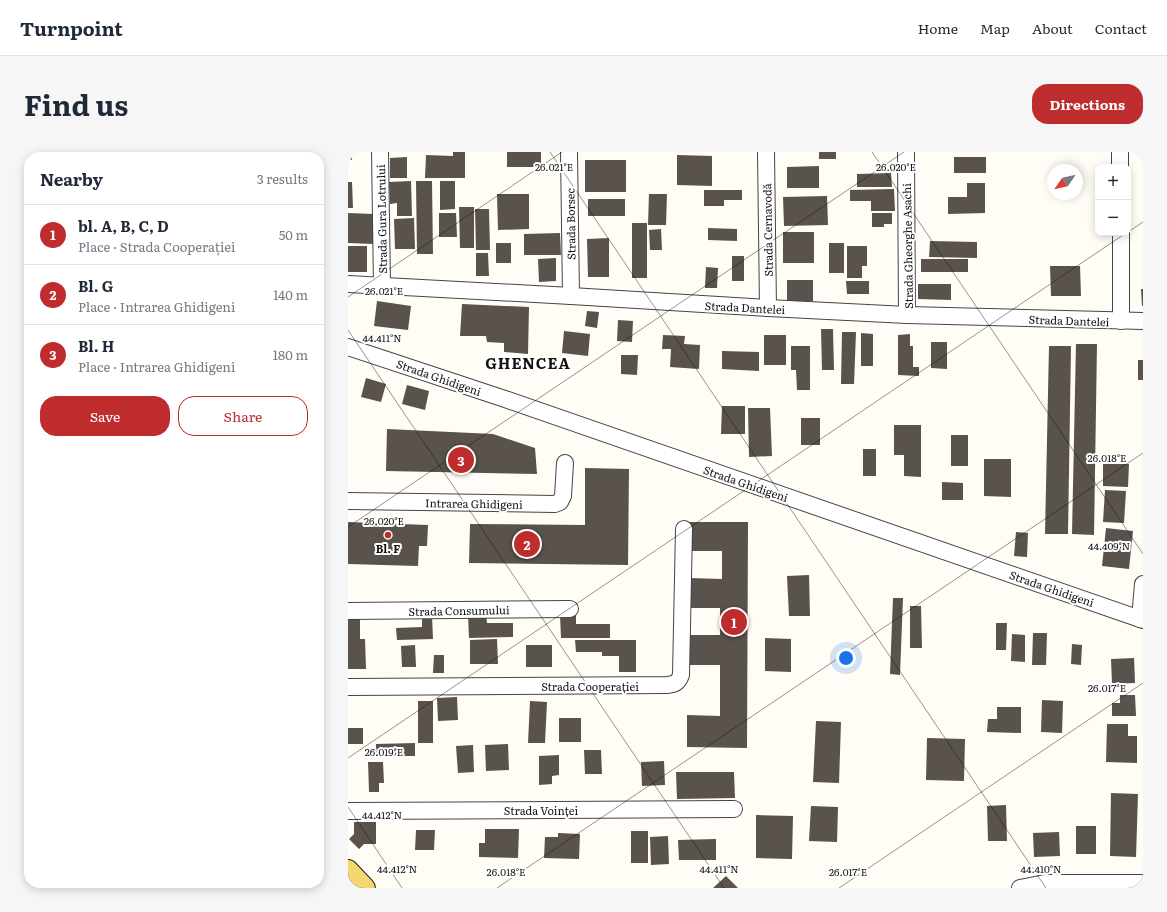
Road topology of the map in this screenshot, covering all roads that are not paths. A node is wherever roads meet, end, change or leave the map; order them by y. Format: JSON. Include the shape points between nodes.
{"nodes":[{"id":1,"x":380,"y":152,"type":"edge"},
{"id":2,"x":569,"y":152,"type":"edge"},
{"id":3,"x":766,"y":152,"type":"edge"},
{"id":4,"x":906,"y":152,"type":"edge"},
{"id":5,"x":1120,"y":152,"type":"edge"},
{"id":6,"x":1120,"y":164,"type":"edge"},
{"id":7,"x":1121,"y":236,"type":"edge"},
{"id":8,"x":348,"y":284,"type":"edge"},
{"id":9,"x":382,"y":286,"type":"junction"},
{"id":10,"x":571,"y":296,"type":"junction"},
{"id":11,"x":768,"y":308,"type":"junction"},
{"id":12,"x":907,"y":315,"type":"junction"},
{"id":13,"x":1121,"y":321,"type":"junction"},
{"id":14,"x":1143,"y":322,"type":"edge"},
{"id":15,"x":348,"y":347,"type":"edge"},
{"id":16,"x":565,"y":462,"type":"dead end"},
{"id":17,"x":348,"y":501,"type":"edge"},
{"id":18,"x":684,"y":529,"type":"dead end"},
{"id":19,"x":1143,"y":584,"type":"edge"},
{"id":20,"x":570,"y":609,"type":"dead end"},
{"id":21,"x":348,"y":611,"type":"edge"},
{"id":22,"x":1142,"y":619,"type":"edge"},
{"id":23,"x":348,"y":687,"type":"edge"},
{"id":24,"x":734,"y":809,"type":"dead end"},
{"id":25,"x":348,"y":811,"type":"edge"},
{"id":26,"x":348,"y":870,"type":"edge"},
{"id":27,"x":1143,"y":883,"type":"edge"},
{"id":28,"x":365,"y":888,"type":"edge"},
{"id":29,"x":1020,"y":888,"type":"edge"}],
"edges":[{"from":1,"to":9,"type":"street","name":"Strada Gura Lotrului"},
{"from":2,"to":10,"type":"street","name":"Strada Borsec"},
{"from":3,"to":11,"type":"street","name":"Strada Cernavodă"},
{"from":4,"to":12,"type":"street","name":"Strada Gheorghe Asachi"},
{"from":5,"to":6,"type":"street"},
{"from":7,"to":13,"type":"street"},
{"from":8,"to":9,"type":"street","name":"Strada Dantelei"},
{"from":9,"to":10,"type":"street","name":"Strada Dantelei"},
{"from":10,"to":11,"type":"street","name":"Strada Dantelei"},
{"from":11,"to":12,"type":"street","name":"Strada Dantelei"},
{"from":12,"to":13,"type":"street","name":"Strada Dantelei"},
{"from":13,"to":14,"type":"street","name":"Strada Dantelei"},
{"from":15,"to":22,"type":"street","name":"Strada Ghidigeni"},
{"from":16,"to":17,"type":"street","name":"Intrarea Ghidigeni","via":[[563,496],[560,502],[555,504]]},
{"from":18,"to":23,"type":"street","name":"Strada Cooperației","via":[[681,675],[675,684]]},
{"from":19,"to":22,"type":"street"},
{"from":20,"to":21,"type":"street","name":"Strada Consumului"},
{"from":24,"to":25,"type":"street","name":"Strada Voinței"},
{"from":26,"to":28,"type":"main road"},
{"from":27,"to":29,"type":"street","via":[[1045,883]]}]}
